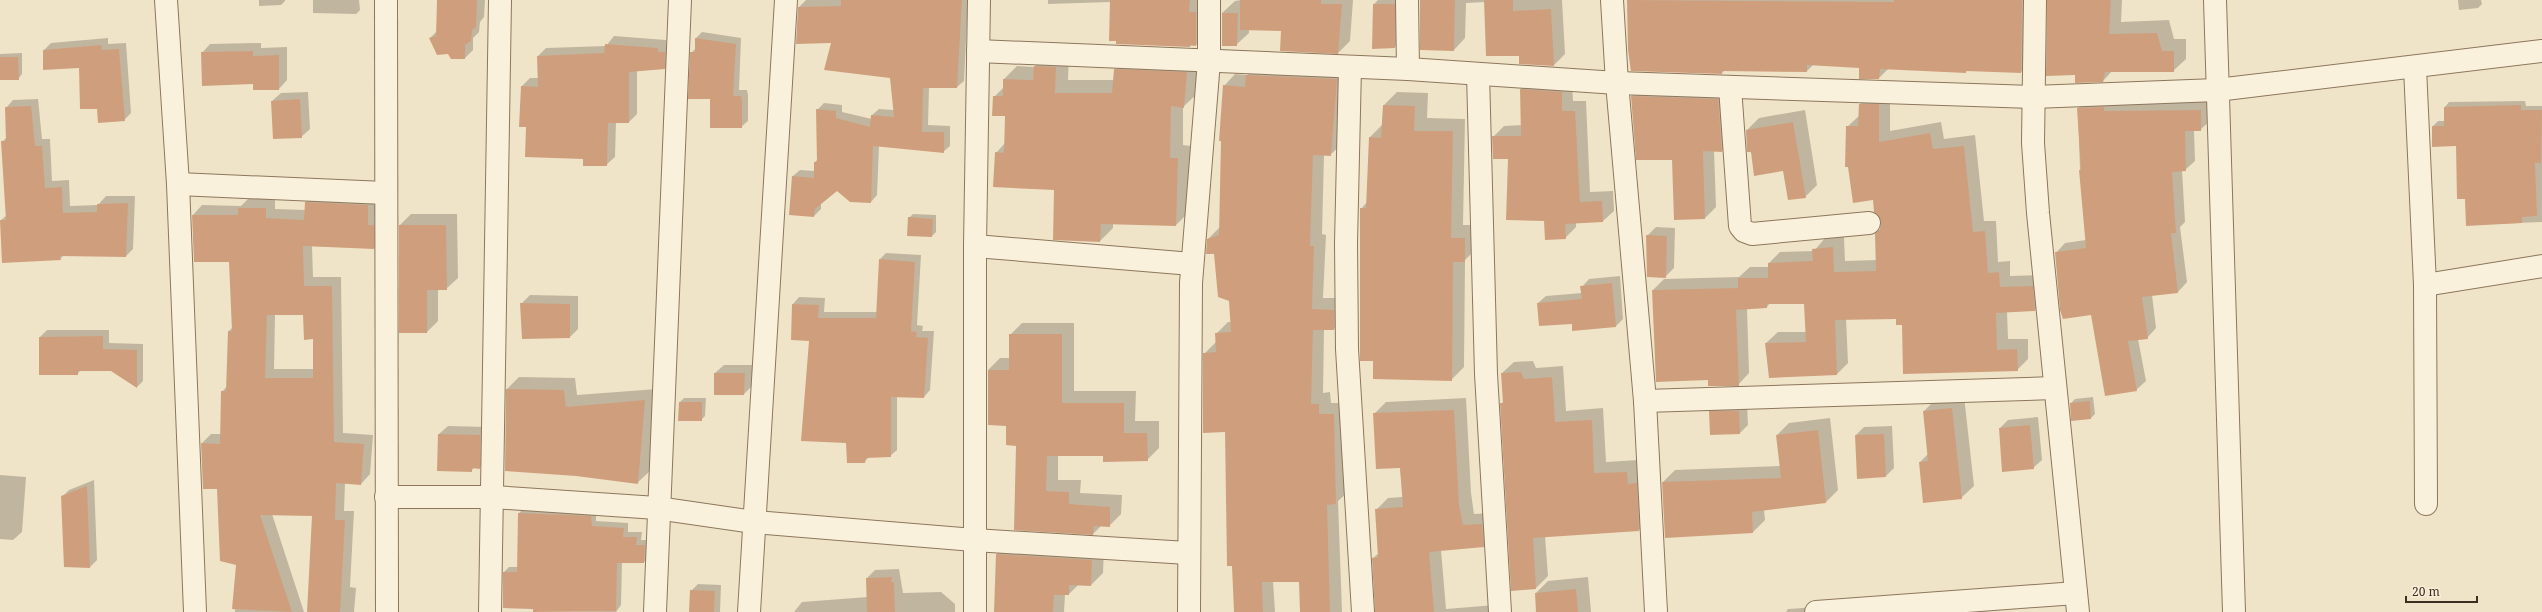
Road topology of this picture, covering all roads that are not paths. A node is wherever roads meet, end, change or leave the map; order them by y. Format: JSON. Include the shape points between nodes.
{"nodes":[{"id":1,"x":166,"y":0,"type":"edge"},
{"id":2,"x":386,"y":0,"type":"edge"},
{"id":3,"x":500,"y":0,"type":"edge"},
{"id":4,"x":680,"y":0,"type":"edge"},
{"id":5,"x":786,"y":0,"type":"edge"},
{"id":6,"x":979,"y":0,"type":"edge"},
{"id":7,"x":1208,"y":0,"type":"edge"},
{"id":8,"x":1407,"y":0,"type":"edge"},
{"id":9,"x":1612,"y":0,"type":"edge"},
{"id":10,"x":2035,"y":0,"type":"edge"},
{"id":11,"x":2215,"y":0,"type":"edge"},
{"id":12,"x":978,"y":51,"type":"junction"},
{"id":13,"x":2542,"y":51,"type":"edge"},
{"id":14,"x":1209,"y":61,"type":"junction"},
{"id":15,"x":1350,"y":67,"type":"junction"},
{"id":16,"x":2415,"y":68,"type":"junction"},
{"id":17,"x":1408,"y":69,"type":"junction"},
{"id":18,"x":1478,"y":74,"type":"junction"},
{"id":19,"x":1617,"y":83,"type":"junction"},
{"id":20,"x":1730,"y":87,"type":"junction"},
{"id":21,"x":2217,"y":90,"type":"junction"},
{"id":22,"x":2033,"y":97,"type":"junction"},
{"id":23,"x":178,"y":184,"type":"junction"},
{"id":24,"x":386,"y":193,"type":"junction"},
{"id":25,"x":1869,"y":223,"type":"dead end"},
{"id":26,"x":975,"y":246,"type":"junction"},
{"id":27,"x":1192,"y":264,"type":"junction"},
{"id":28,"x":2542,"y":266,"type":"edge"},
{"id":29,"x":2425,"y":285,"type":"junction"},
{"id":30,"x":2055,"y":388,"type":"junction"},
{"id":31,"x":1645,"y":401,"type":"junction"},
{"id":32,"x":386,"y":497,"type":"junction"},
{"id":33,"x":493,"y":497,"type":"junction"},
{"id":34,"x":2426,"y":504,"type":"dead end"},
{"id":35,"x":658,"y":508,"type":"junction"},
{"id":36,"x":754,"y":522,"type":"junction"},
{"id":37,"x":974,"y":540,"type":"junction"},
{"id":38,"x":1188,"y":553,"type":"junction"},
{"id":39,"x":2077,"y":603,"type":"edge"},
{"id":40,"x":195,"y":612,"type":"edge"},
{"id":41,"x":387,"y":612,"type":"edge"},
{"id":42,"x":490,"y":612,"type":"edge"},
{"id":43,"x":655,"y":612,"type":"edge"},
{"id":44,"x":750,"y":612,"type":"edge"},
{"id":45,"x":975,"y":612,"type":"edge"},
{"id":46,"x":1189,"y":612,"type":"edge"},
{"id":47,"x":1363,"y":612,"type":"edge"},
{"id":48,"x":1500,"y":612,"type":"edge"},
{"id":49,"x":1656,"y":612,"type":"edge"},
{"id":50,"x":1816,"y":612,"type":"edge"},
{"id":51,"x":2234,"y":612,"type":"edge"}],
"edges":[{"from":1,"to":23,"type":"street"},
{"from":2,"to":24,"type":"street"},
{"from":3,"to":33,"type":"street"},
{"from":4,"to":35,"type":"street"},
{"from":5,"to":36,"type":"street"},
{"from":6,"to":12,"type":"street"},
{"from":7,"to":14,"type":"street"},
{"from":8,"to":17,"type":"street"},
{"from":9,"to":19,"type":"street"},
{"from":10,"to":22,"type":"street"},
{"from":11,"to":21,"type":"street"},
{"from":12,"to":14,"type":"street"},
{"from":12,"to":26,"type":"street"},
{"from":13,"to":16,"type":"street"},
{"from":14,"to":15,"type":"street"},
{"from":14,"to":27,"type":"street"},
{"from":15,"to":17,"type":"street"},
{"from":15,"to":47,"type":"street","via":[[1346,243],[1347,349]]},
{"from":16,"to":21,"type":"street"},
{"from":16,"to":29,"type":"street"},
{"from":17,"to":18,"type":"street"},
{"from":18,"to":19,"type":"street"},
{"from":18,"to":48,"type":"street","via":[[1486,374]]},
{"from":19,"to":20,"type":"street"},
{"from":19,"to":31,"type":"street"},
{"from":20,"to":22,"type":"street"},
{"from":20,"to":25,"type":"street","via":[[1740,226],[1744,231],[1752,234]]},
{"from":21,"to":22,"type":"street"},
{"from":21,"to":51,"type":"street"},
{"from":22,"to":30,"type":"street","via":[[2038,212]]},
{"from":23,"to":24,"type":"street"},
{"from":23,"to":40,"type":"street"},
{"from":24,"to":32,"type":"street"},
{"from":26,"to":27,"type":"street"},
{"from":26,"to":37,"type":"street"},
{"from":27,"to":38,"type":"street"},
{"from":28,"to":29,"type":"street"},
{"from":29,"to":34,"type":"street"},
{"from":30,"to":31,"type":"street"},
{"from":30,"to":39,"type":"street"},
{"from":31,"to":49,"type":"street"},
{"from":32,"to":33,"type":"street"},
{"from":32,"to":41,"type":"street"},
{"from":33,"to":35,"type":"street"},
{"from":33,"to":42,"type":"street"},
{"from":35,"to":36,"type":"street"},
{"from":35,"to":43,"type":"street"},
{"from":36,"to":37,"type":"street"},
{"from":36,"to":44,"type":"street"},
{"from":37,"to":38,"type":"street"},
{"from":37,"to":45,"type":"street"},
{"from":38,"to":46,"type":"street"},
{"from":39,"to":50,"type":"street"}]}
